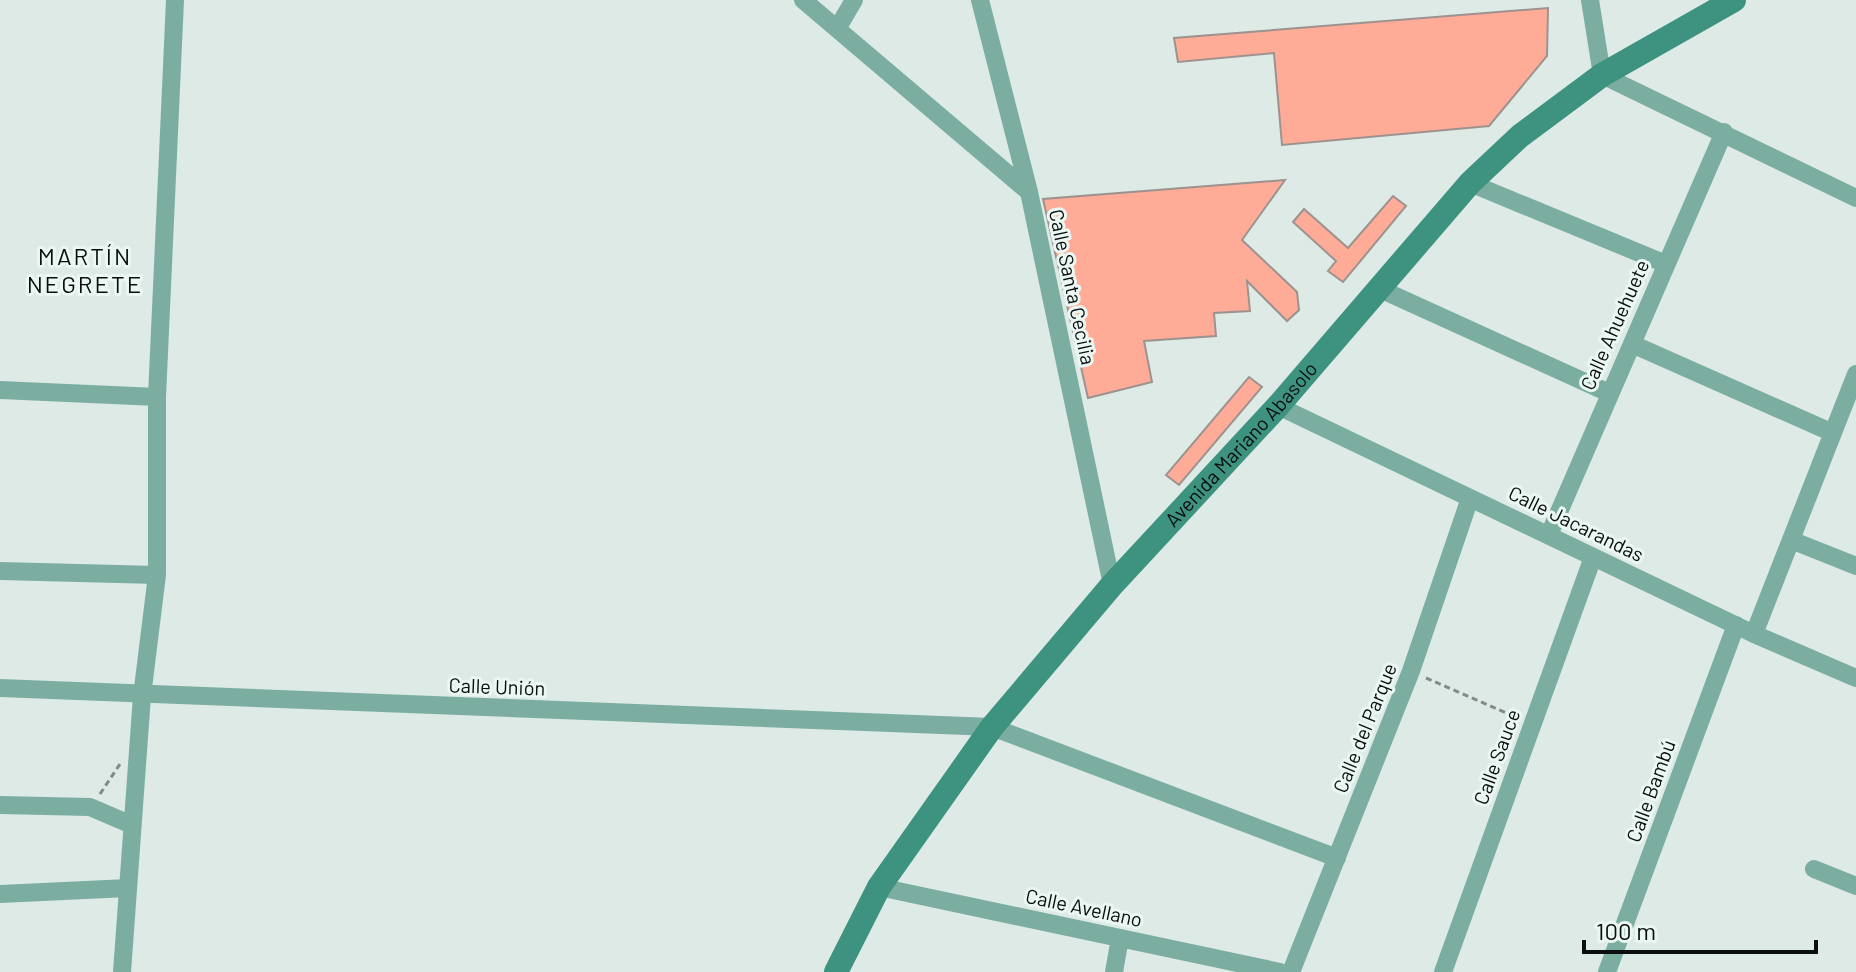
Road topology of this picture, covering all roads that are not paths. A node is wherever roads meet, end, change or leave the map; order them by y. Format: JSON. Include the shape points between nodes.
{"nodes":[{"id":1,"x":175,"y":0,"type":"edge"},
{"id":2,"x":803,"y":0,"type":"edge"},
{"id":3,"x":854,"y":0,"type":"edge"},
{"id":4,"x":980,"y":0,"type":"edge"},
{"id":5,"x":1590,"y":0,"type":"edge"},
{"id":6,"x":1734,"y":0,"type":"edge"},
{"id":7,"x":837,"y":29,"type":"junction"},
{"id":8,"x":1602,"y":75,"type":"junction"},
{"id":9,"x":1724,"y":132,"type":"junction"},
{"id":10,"x":1470,"y":183,"type":"junction"},
{"id":11,"x":1029,"y":192,"type":"junction"},
{"id":12,"x":1856,"y":198,"type":"edge"},
{"id":13,"x":1666,"y":264,"type":"junction"},
{"id":14,"x":1380,"y":289,"type":"junction"},
{"id":15,"x":1632,"y":344,"type":"junction"},
{"id":16,"x":1854,"y":384,"type":"edge"},
{"id":17,"x":0,"y":390,"type":"edge"},
{"id":18,"x":1609,"y":393,"type":"junction"},
{"id":19,"x":157,"y":397,"type":"junction"},
{"id":20,"x":1278,"y":406,"type":"junction"},
{"id":21,"x":1833,"y":433,"type":"junction"},
{"id":22,"x":1470,"y":498,"type":"junction"},
{"id":23,"x":1549,"y":535,"type":"junction"},
{"id":24,"x":1791,"y":540,"type":"junction"},
{"id":25,"x":1593,"y":557,"type":"junction"},
{"id":26,"x":1856,"y":566,"type":"edge"},
{"id":27,"x":0,"y":571,"type":"edge"},
{"id":28,"x":157,"y":575,"type":"junction"},
{"id":29,"x":1112,"y":585,"type":"junction"},
{"id":30,"x":1736,"y":625,"type":"junction"},
{"id":31,"x":1754,"y":634,"type":"junction"},
{"id":32,"x":1856,"y":678,"type":"edge"},
{"id":33,"x":0,"y":688,"type":"edge"},
{"id":34,"x":142,"y":696,"type":"junction"},
{"id":35,"x":992,"y":727,"type":"junction"},
{"id":36,"x":0,"y":805,"type":"edge"},
{"id":37,"x":132,"y":825,"type":"junction"},
{"id":38,"x":1337,"y":858,"type":"junction"},
{"id":39,"x":1814,"y":869,"type":"dead end"},
{"id":40,"x":1856,"y":886,"type":"edge"},
{"id":41,"x":879,"y":887,"type":"junction"},
{"id":42,"x":128,"y":888,"type":"junction"},
{"id":43,"x":0,"y":894,"type":"edge"},
{"id":44,"x":1120,"y":938,"type":"junction"},
{"id":45,"x":122,"y":972,"type":"edge"},
{"id":46,"x":836,"y":972,"type":"edge"},
{"id":47,"x":1114,"y":972,"type":"edge"},
{"id":48,"x":1280,"y":972,"type":"edge"},
{"id":49,"x":1291,"y":972,"type":"edge"},
{"id":50,"x":1443,"y":972,"type":"edge"},
{"id":51,"x":1607,"y":972,"type":"edge"}],
"edges":[{"from":1,"to":19,"type":"street"},
{"from":2,"to":7,"type":"street"},
{"from":3,"to":7,"type":"street"},
{"from":4,"to":11,"type":"street","name":"Calle Santa Cecilia"},
{"from":5,"to":8,"type":"street"},
{"from":6,"to":8,"type":"street","name":"Avenida Mariano Abasolo"},
{"from":7,"to":11,"type":"street"},
{"from":8,"to":9,"type":"street"},
{"from":8,"to":10,"type":"street","name":"Avenida Mariano Abasolo","via":[[1520,136]]},
{"from":9,"to":12,"type":"street"},
{"from":9,"to":13,"type":"street","name":"Calle Ahuehuete"},
{"from":10,"to":13,"type":"street"},
{"from":10,"to":14,"type":"street","name":"Avenida Mariano Abasolo"},
{"from":11,"to":29,"type":"street","name":"Calle Santa Cecilia"},
{"from":13,"to":15,"type":"street","name":"Calle Ahuehuete"},
{"from":14,"to":18,"type":"street"},
{"from":14,"to":20,"type":"street","name":"Avenida Mariano Abasolo"},
{"from":15,"to":18,"type":"street","name":"Calle Ahuehuete"},
{"from":15,"to":21,"type":"street"},
{"from":16,"to":21,"type":"street"},
{"from":17,"to":19,"type":"street"},
{"from":18,"to":23,"type":"street","name":"Calle Ahuehuete"},
{"from":19,"to":28,"type":"street"},
{"from":20,"to":22,"type":"street","name":"Calle Jacarandas"},
{"from":20,"to":29,"type":"street","name":"Avenida Mariano Abasolo"},
{"from":21,"to":24,"type":"street"},
{"from":22,"to":23,"type":"street","name":"Calle Jacarandas"},
{"from":22,"to":38,"type":"street","name":"Calle del Parque","via":[[1411,671]]},
{"from":23,"to":25,"type":"street","name":"Calle Jacarandas"},
{"from":24,"to":26,"type":"street"},
{"from":24,"to":31,"type":"street"},
{"from":25,"to":30,"type":"street","name":"Calle Jacarandas"},
{"from":25,"to":50,"type":"street","name":"Calle Sauce"},
{"from":27,"to":28,"type":"street"},
{"from":28,"to":34,"type":"street"},
{"from":29,"to":35,"type":"street","name":"Avenida Mariano Abasolo"},
{"from":30,"to":31,"type":"street","name":"Calle Jacarandas"},
{"from":30,"to":51,"type":"street","name":"Calle Bambú"},
{"from":31,"to":32,"type":"street","name":"Calle Jacarandas"},
{"from":33,"to":34,"type":"street","name":"Calle Unión"},
{"from":34,"to":35,"type":"street","name":"Calle Unión"},
{"from":34,"to":37,"type":"street"},
{"from":35,"to":38,"type":"street","name":"Calle Unión"},
{"from":35,"to":41,"type":"street","name":"Avenida Mariano Abasolo"},
{"from":36,"to":37,"type":"street","via":[[90,807]]},
{"from":37,"to":42,"type":"street"},
{"from":38,"to":49,"type":"street","name":"Calle del Parque"},
{"from":39,"to":40,"type":"street"},
{"from":41,"to":44,"type":"street","name":"Calle Avellano"},
{"from":41,"to":46,"type":"street","name":"Avenida Mariano Abasolo"},
{"from":42,"to":43,"type":"street"},
{"from":42,"to":45,"type":"street"},
{"from":44,"to":47,"type":"street"},
{"from":44,"to":48,"type":"street","name":"Calle Avellano"}]}
